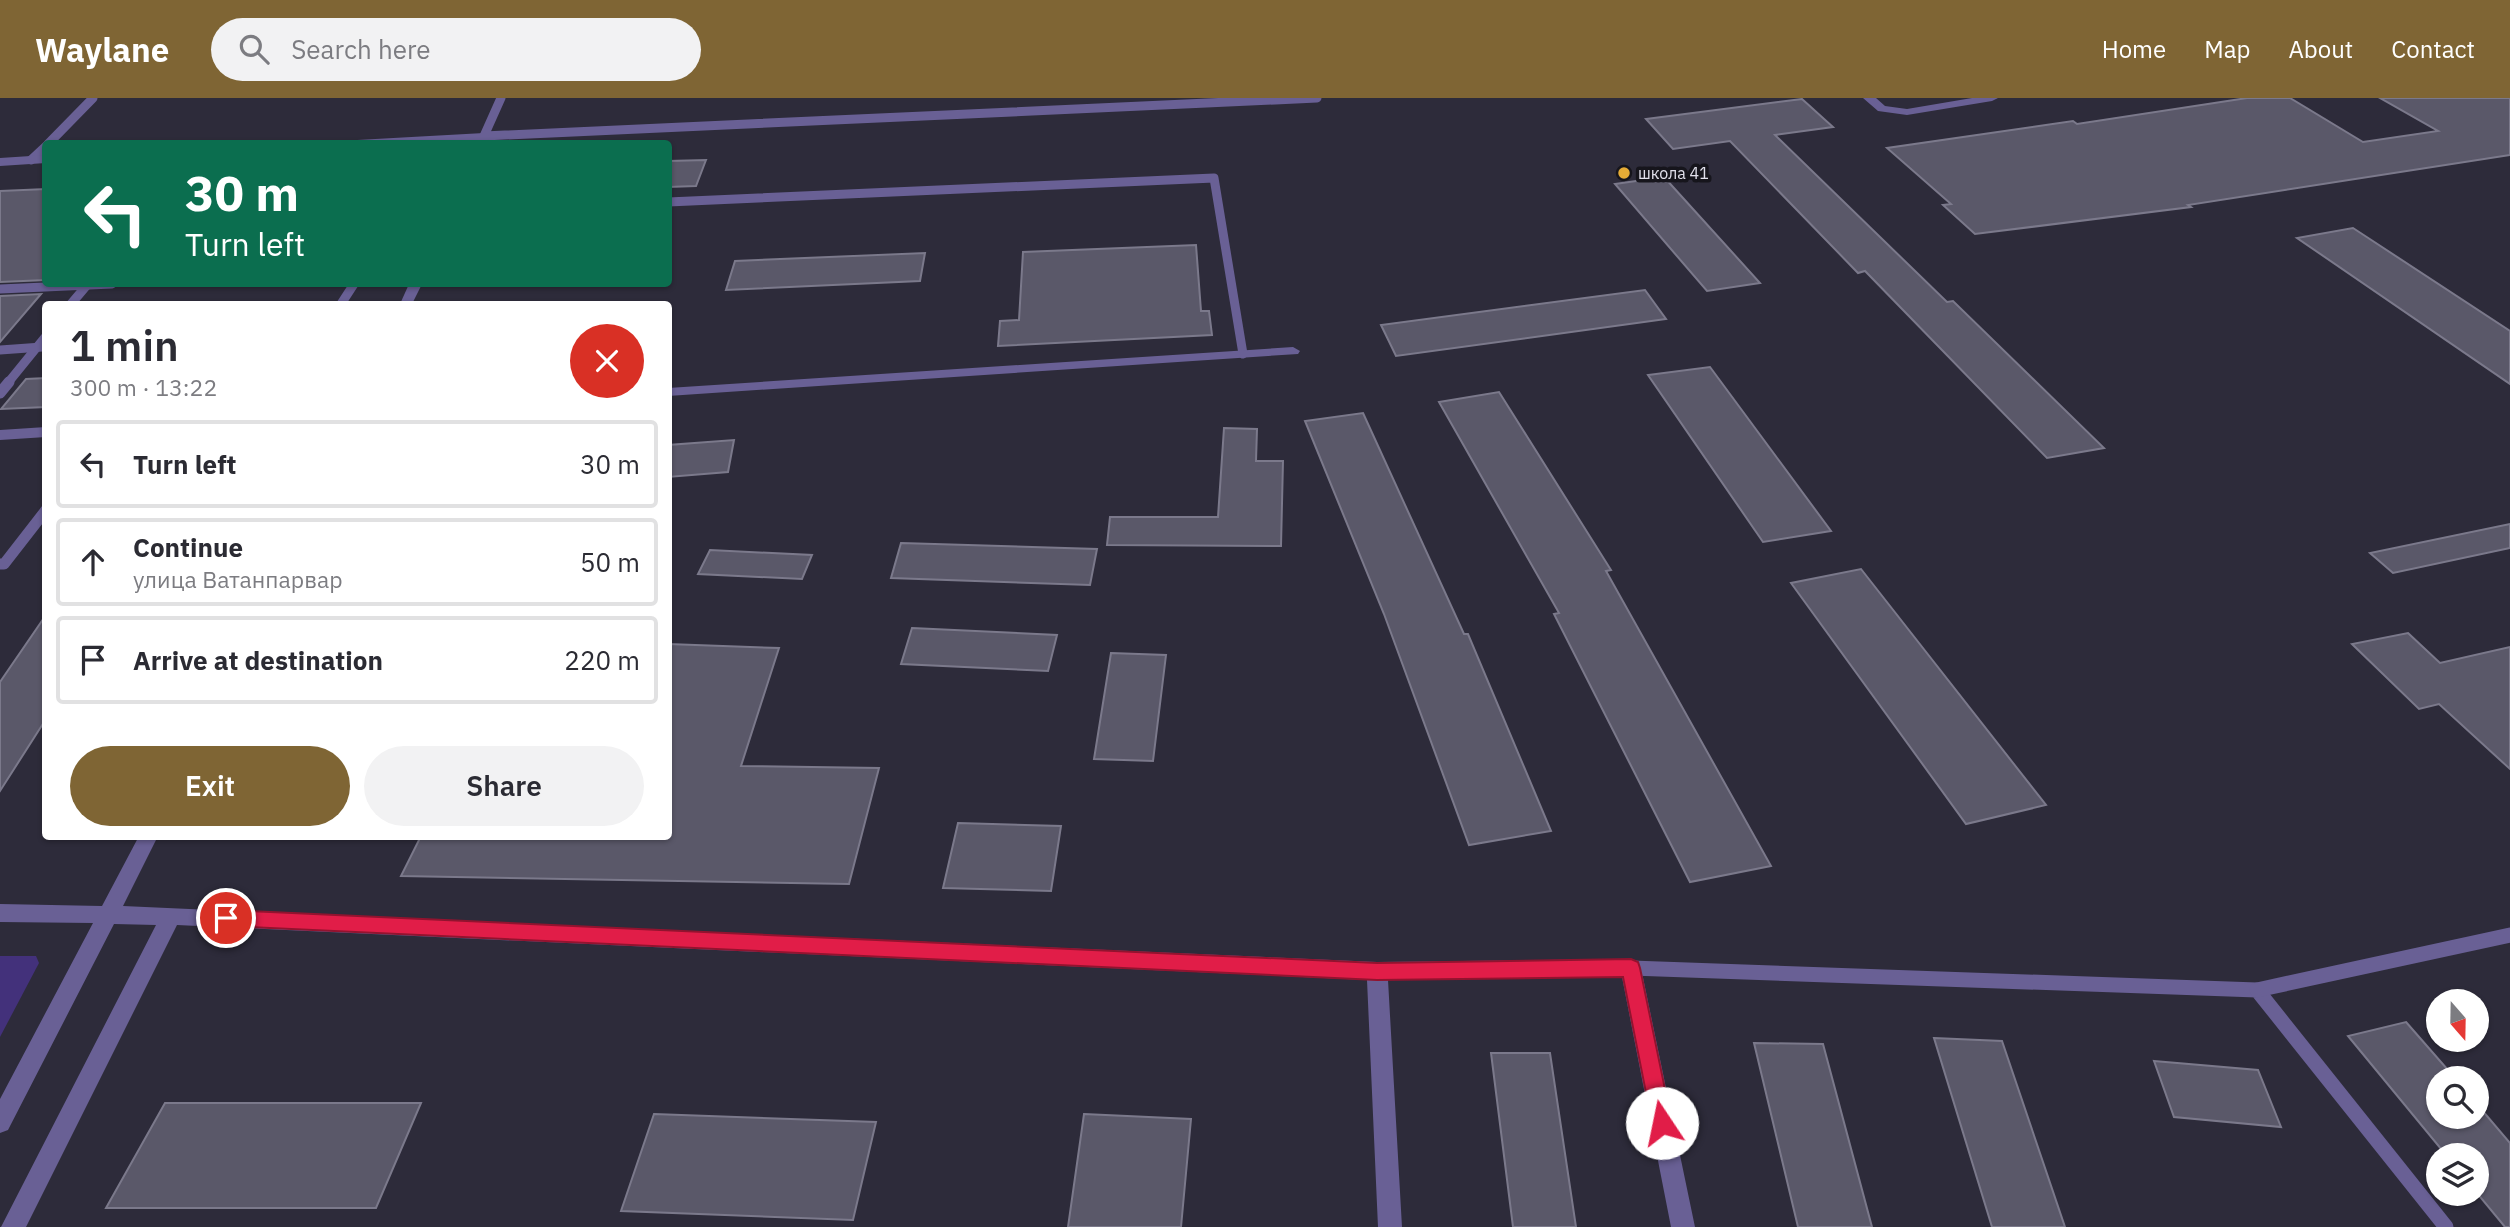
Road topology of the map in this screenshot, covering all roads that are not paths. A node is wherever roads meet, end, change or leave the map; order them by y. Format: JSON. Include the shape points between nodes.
{"nodes":[{"id":1,"x":93,"y":98,"type":"edge"},
{"id":2,"x":501,"y":98,"type":"edge"},
{"id":3,"x":1317,"y":98,"type":"edge"},
{"id":4,"x":1869,"y":98,"type":"edge"},
{"id":5,"x":1992,"y":98,"type":"edge"},
{"id":6,"x":52,"y":140,"type":"edge"},
{"id":7,"x":482,"y":140,"type":"edge"},
{"id":8,"x":42,"y":150,"type":"edge"},
{"id":9,"x":42,"y":159,"type":"edge"},
{"id":10,"x":31,"y":160,"type":"junction"},
{"id":11,"x":0,"y":162,"type":"edge"},
{"id":12,"x":672,"y":202,"type":"edge"},
{"id":13,"x":44,"y":287,"type":"edge"},
{"id":14,"x":85,"y":287,"type":"edge"},
{"id":15,"x":0,"y":289,"type":"edge"},
{"id":16,"x":74,"y":301,"type":"edge"},
{"id":17,"x":41,"y":347,"type":"edge"},
{"id":18,"x":0,"y":350,"type":"edge"},
{"id":19,"x":1293,"y":351,"type":"dead end"},
{"id":20,"x":1243,"y":354,"type":"junction"},
{"id":21,"x":672,"y":392,"type":"edge"},
{"id":22,"x":0,"y":393,"type":"edge"},
{"id":23,"x":42,"y":432,"type":"edge"},
{"id":24,"x":0,"y":435,"type":"edge"},
{"id":25,"x":42,"y":515,"type":"edge"},
{"id":26,"x":1,"y":566,"type":"edge"},
{"id":27,"x":147,"y":840,"type":"edge"},
{"id":28,"x":0,"y":914,"type":"edge"},
{"id":29,"x":110,"y":914,"type":"junction"},
{"id":30,"x":171,"y":915,"type":"junction"},
{"id":31,"x":2510,"y":934,"type":"edge"},
{"id":32,"x":1631,"y":968,"type":"junction"},
{"id":33,"x":1377,"y":971,"type":"junction"},
{"id":34,"x":2257,"y":990,"type":"junction"},
{"id":35,"x":0,"y":1122,"type":"edge"},
{"id":36,"x":13,"y":1227,"type":"edge"},
{"id":37,"x":1390,"y":1227,"type":"edge"},
{"id":38,"x":1683,"y":1227,"type":"edge"},
{"id":39,"x":2446,"y":1227,"type":"edge"}],
"edges":[{"from":1,"to":6,"type":"lane"},
{"from":2,"to":7,"type":"lane"},
{"from":3,"to":7,"type":"lane"},
{"from":4,"to":5,"type":"street","via":[[1882,109],[1907,113]]},
{"from":8,"to":10,"type":"lane"},
{"from":9,"to":10,"type":"street"},
{"from":10,"to":11,"type":"street"},
{"from":12,"to":20,"type":"lane","via":[[1214,177]]},
{"from":13,"to":15,"type":"lane"},
{"from":14,"to":16,"type":"lane"},
{"from":17,"to":18,"type":"lane"},
{"from":17,"to":22,"type":"lane"},
{"from":19,"to":20,"type":"street"},
{"from":20,"to":21,"type":"street"},
{"from":23,"to":24,"type":"street"},
{"from":25,"to":26,"type":"lane"},
{"from":27,"to":29,"type":"street"},
{"from":28,"to":29,"type":"street"},
{"from":29,"to":30,"type":"street"},
{"from":29,"to":35,"type":"street"},
{"from":30,"to":33,"type":"street"},
{"from":30,"to":36,"type":"street"},
{"from":31,"to":34,"type":"lane"},
{"from":32,"to":33,"type":"street"},
{"from":32,"to":34,"type":"lane"},
{"from":32,"to":38,"type":"street"},
{"from":33,"to":37,"type":"street"},
{"from":34,"to":39,"type":"lane"}]}
